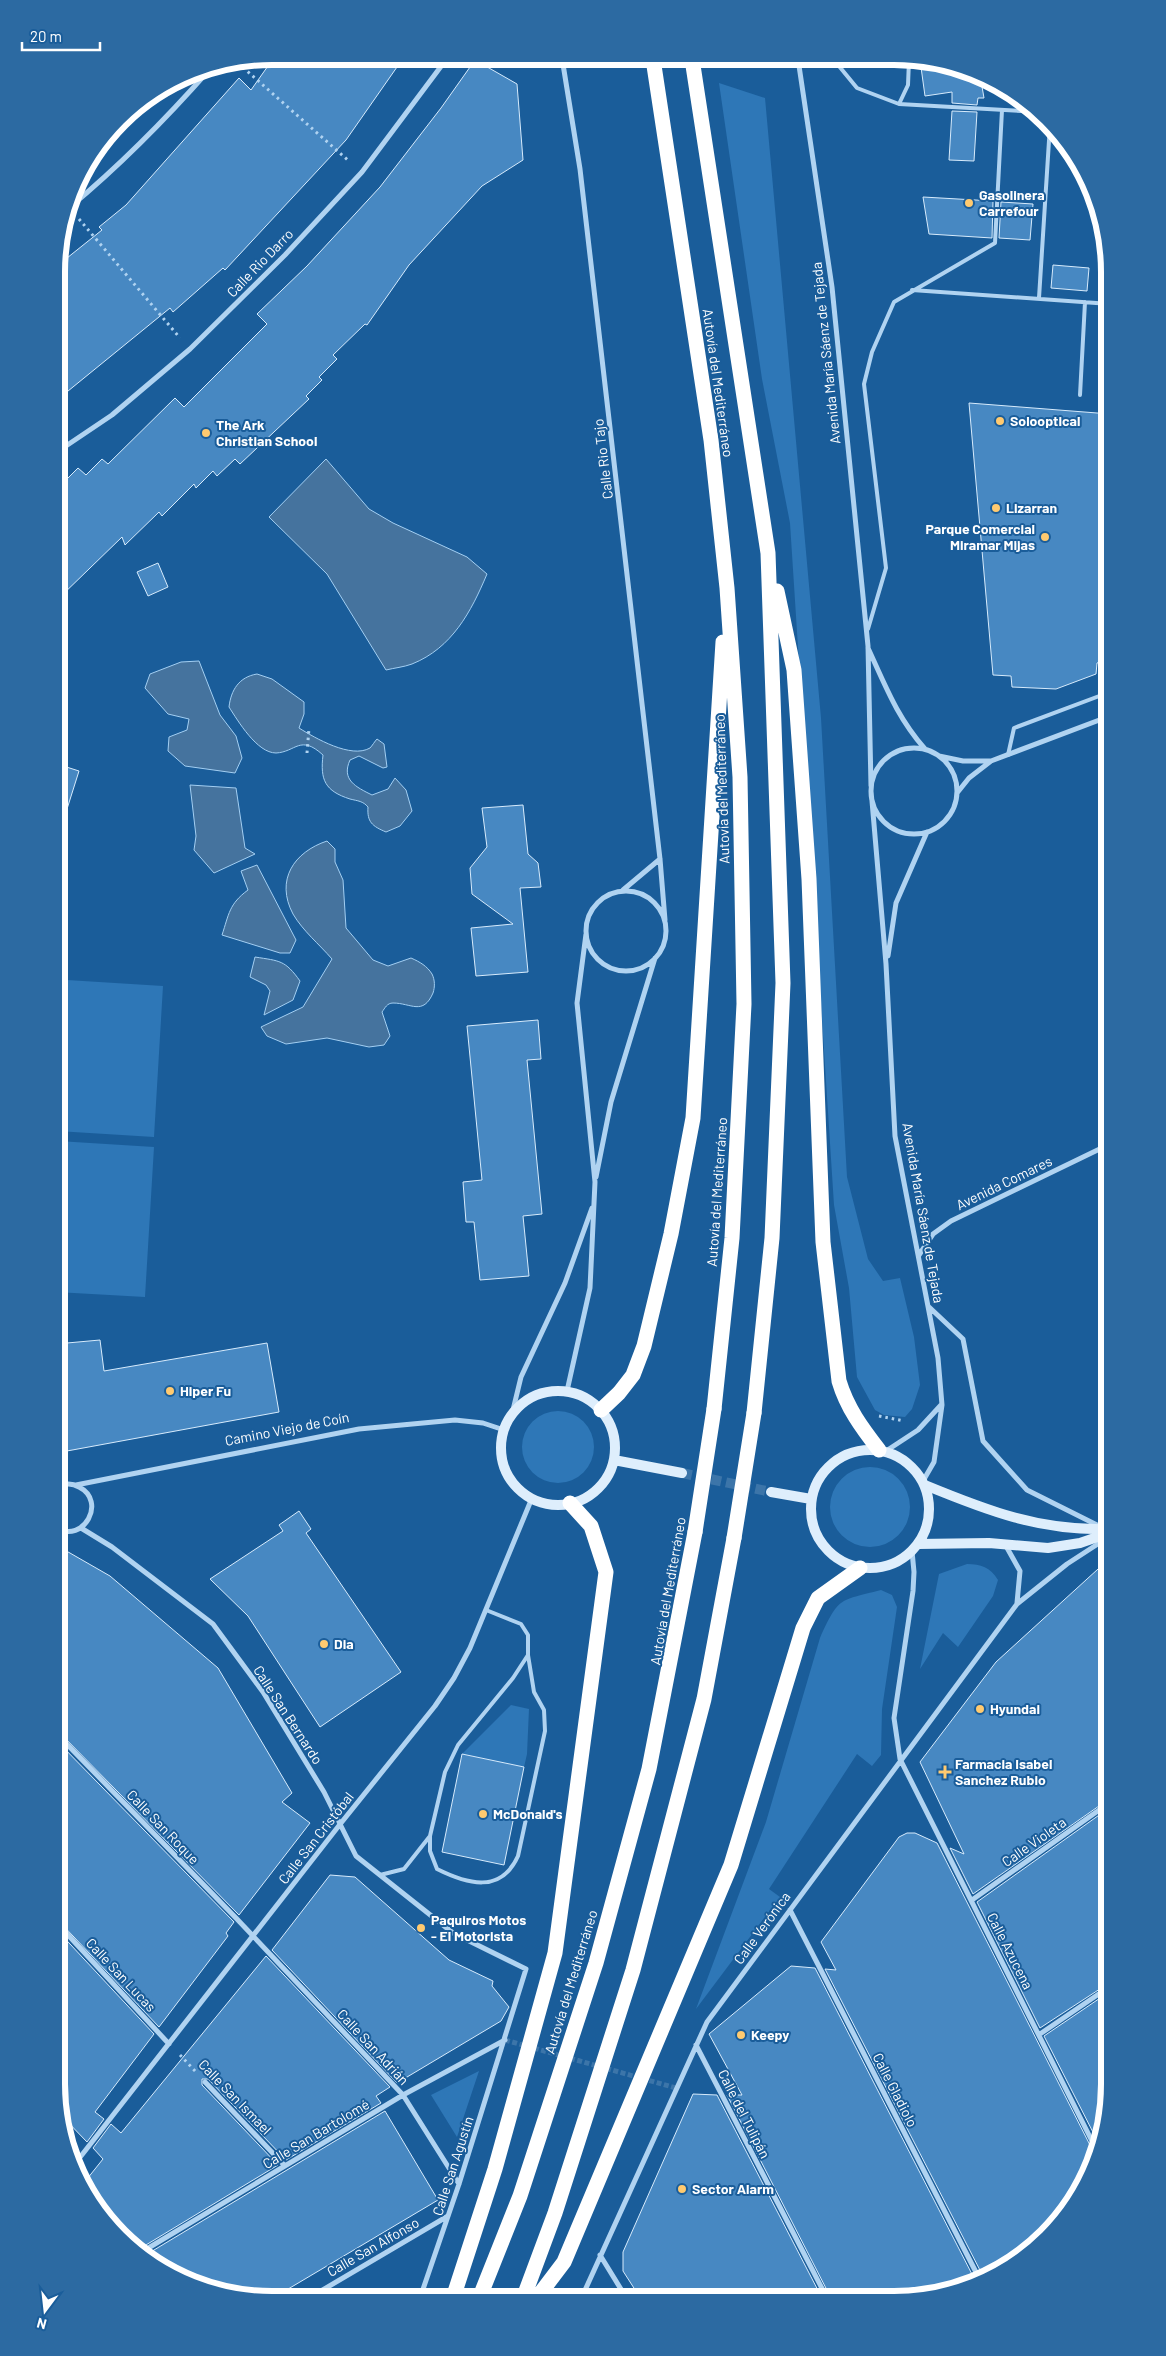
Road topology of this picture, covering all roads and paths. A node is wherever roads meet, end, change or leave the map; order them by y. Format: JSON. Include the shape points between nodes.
{"nodes":[{"id":1,"x":442,"y":65,"type":"edge"},
{"id":2,"x":563,"y":65,"type":"edge"},
{"id":3,"x":654,"y":65,"type":"edge"},
{"id":4,"x":693,"y":65,"type":"edge"},
{"id":5,"x":799,"y":65,"type":"edge"},
{"id":6,"x":838,"y":65,"type":"edge"},
{"id":7,"x":909,"y":65,"type":"edge"},
{"id":8,"x":243,"y":67,"type":"edge"},
{"id":9,"x":203,"y":77,"type":"edge"},
{"id":10,"x":899,"y":104,"type":"junction"},
{"id":11,"x":1002,"y":110,"type":"junction"},
{"id":12,"x":1024,"y":111,"type":"edge"},
{"id":13,"x":1049,"y":135,"type":"edge"},
{"id":14,"x":362,"y":172,"type":"junction"},
{"id":15,"x":78,"y":200,"type":"edge"},
{"id":16,"x":76,"y":216,"type":"dead end"},
{"id":17,"x":912,"y":290,"type":"junction"},
{"id":18,"x":1040,"y":298,"type":"junction"},
{"id":19,"x":1085,"y":302,"type":"junction"},
{"id":20,"x":1101,"y":303,"type":"edge"},
{"id":21,"x":190,"y":349,"type":"junction"},
{"id":22,"x":1080,"y":395,"type":"dead end"},
{"id":23,"x":65,"y":447,"type":"edge"},
{"id":24,"x":768,"y":553,"type":"junction"},
{"id":25,"x":727,"y":588,"type":"junction"},
{"id":26,"x":866,"y":634,"type":"junction"},
{"id":27,"x":868,"y":646,"type":"junction"},
{"id":28,"x":1101,"y":695,"type":"edge"},
{"id":29,"x":1101,"y":719,"type":"edge"},
{"id":30,"x":309,"y":728,"type":"dead end"},
{"id":31,"x":926,"y":749,"type":"junction"},
{"id":32,"x":307,"y":754,"type":"dead end"},
{"id":33,"x":938,"y":755,"type":"junction"},
{"id":34,"x":1008,"y":755,"type":"junction"},
{"id":35,"x":991,"y":761,"type":"junction"},
{"id":36,"x":871,"y":786,"type":"junction"},
{"id":37,"x":957,"y":793,"type":"junction"},
{"id":38,"x":872,"y":801,"type":"junction"},
{"id":39,"x":927,"y":832,"type":"junction"},
{"id":40,"x":660,"y":859,"type":"junction"},
{"id":41,"x":623,"y":890,"type":"junction"},
{"id":42,"x":665,"y":920,"type":"junction"},
{"id":43,"x":586,"y":934,"type":"junction"},
{"id":44,"x":655,"y":958,"type":"junction"},
{"id":45,"x":886,"y":964,"type":"junction"},
{"id":46,"x":1101,"y":1148,"type":"edge"},
{"id":47,"x":595,"y":1182,"type":"junction"},
{"id":48,"x":594,"y":1202,"type":"junction"},
{"id":49,"x":919,"y":1255,"type":"junction"},
{"id":50,"x":929,"y":1307,"type":"junction"},
{"id":51,"x":567,"y":1391,"type":"junction"},
{"id":52,"x":942,"y":1405,"type":"junction"},
{"id":53,"x":601,"y":1410,"type":"junction"},
{"id":54,"x":512,"y":1414,"type":"junction"},
{"id":55,"x":856,"y":1420,"type":"junction"},
{"id":56,"x":504,"y":1430,"type":"junction"},
{"id":57,"x":918,"y":1430,"type":"junction"},
{"id":58,"x":882,"y":1451,"type":"junction"},
{"id":59,"x":614,"y":1460,"type":"junction"},
{"id":60,"x":682,"y":1473,"type":"tunnel mouth"},
{"id":61,"x":924,"y":1483,"type":"junction"},
{"id":62,"x":65,"y":1485,"type":"edge"},
{"id":63,"x":76,"y":1486,"type":"junction"},
{"id":64,"x":771,"y":1492,"type":"tunnel mouth"},
{"id":65,"x":532,"y":1498,"type":"junction"},
{"id":66,"x":811,"y":1499,"type":"junction"},
{"id":67,"x":570,"y":1503,"type":"junction"},
{"id":68,"x":81,"y":1528,"type":"junction"},
{"id":69,"x":1101,"y":1528,"type":"edge"},
{"id":70,"x":65,"y":1531,"type":"edge"},
{"id":71,"x":1101,"y":1531,"type":"edge"},
{"id":72,"x":1101,"y":1535,"type":"edge"},
{"id":73,"x":1101,"y":1538,"type":"edge"},
{"id":74,"x":1006,"y":1545,"type":"junction"},
{"id":75,"x":915,"y":1548,"type":"junction"},
{"id":76,"x":860,"y":1568,"type":"junction"},
{"id":77,"x":1017,"y":1604,"type":"junction"},
{"id":78,"x":486,"y":1610,"type":"junction"},
{"id":79,"x":528,"y":1655,"type":"junction"},
{"id":80,"x":65,"y":1742,"type":"edge"},
{"id":81,"x":900,"y":1759,"type":"junction"},
{"id":82,"x":1101,"y":1808,"type":"edge"},
{"id":83,"x":341,"y":1823,"type":"junction"},
{"id":84,"x":430,"y":1836,"type":"junction"},
{"id":85,"x":380,"y":1875,"type":"junction"},
{"id":86,"x":972,"y":1900,"type":"junction"},
{"id":87,"x":790,"y":1910,"type":"junction"},
{"id":88,"x":65,"y":1932,"type":"edge"},
{"id":89,"x":453,"y":1933,"type":"joint"},
{"id":90,"x":253,"y":1937,"type":"junction"},
{"id":91,"x":1101,"y":1992,"type":"edge"},
{"id":92,"x":1040,"y":2034,"type":"junction"},
{"id":93,"x":505,"y":2040,"type":"junction"},
{"id":94,"x":169,"y":2044,"type":"junction"},
{"id":95,"x":696,"y":2045,"type":"junction"},
{"id":96,"x":205,"y":2082,"type":"joint"},
{"id":97,"x":403,"y":2095,"type":"junction"},
{"id":98,"x":1093,"y":2142,"type":"edge"},
{"id":99,"x":79,"y":2158,"type":"edge"},
{"id":100,"x":285,"y":2166,"type":"junction"},
{"id":101,"x":459,"y":2184,"type":"junction"},
{"id":102,"x":449,"y":2216,"type":"junction"},
{"id":103,"x":147,"y":2249,"type":"edge"},
{"id":104,"x":600,"y":2255,"type":"junction"},
{"id":105,"x":977,"y":2273,"type":"edge"},
{"id":106,"x":321,"y":2291,"type":"edge"},
{"id":107,"x":422,"y":2291,"type":"edge"},
{"id":108,"x":455,"y":2291,"type":"edge"},
{"id":109,"x":482,"y":2291,"type":"edge"},
{"id":110,"x":527,"y":2291,"type":"edge"},
{"id":111,"x":542,"y":2291,"type":"edge"},
{"id":112,"x":584,"y":2291,"type":"edge"},
{"id":113,"x":622,"y":2291,"type":"edge"},
{"id":114,"x":823,"y":2291,"type":"edge"}],
"edges":[{"from":1,"to":14,"type":"street","name":"Calle Rio Darro"},
{"from":2,"to":40,"type":"street","name":"Calle Rio Tajo","via":[[580,169]]},
{"from":3,"to":25,"type":"highway","name":"Autovía del Mediterráneo","via":[[711,440]]},
{"from":4,"to":24,"type":"highway","name":"Autovía del Mediterráneo"},
{"from":5,"to":26,"type":"street","name":"Avenida María Sáenz de Tejada","via":[[832,287]]},
{"from":6,"to":10,"type":"lane","via":[[857,88]]},
{"from":7,"to":10,"type":"lane","via":[[908,85]]},
{"from":8,"to":14,"type":"path"},
{"from":9,"to":15,"type":"street","via":[[120,166]]},
{"from":10,"to":11,"type":"lane"},
{"from":11,"to":12,"type":"lane"},
{"from":11,"to":17,"type":"lane","via":[[995,243]]},
{"from":13,"to":18,"type":"lane"},
{"from":14,"to":21,"type":"street","name":"Calle Rio Darro","via":[[285,255]]},
{"from":16,"to":21,"type":"path"},
{"from":17,"to":18,"type":"lane"},
{"from":17,"to":26,"type":"lane","via":[[894,302],[872,352],[864,384],[886,568]]},
{"from":18,"to":19,"type":"lane"},
{"from":19,"to":20,"type":"lane"},
{"from":19,"to":22,"type":"lane"},
{"from":21,"to":23,"type":"street","name":"Calle Rio Darro","via":[[112,415]]},
{"from":24,"to":55,"type":"highway","via":[[794,670],[810,879],[823,1242],[840,1381],[845,1400]]},
{"from":24,"to":110,"type":"highway","name":"Autovía del Mediterráneo","bridge":true,"via":[[783,983],[772,1238],[754,1413],[704,1699],[633,1970],[555,2214]]},
{"from":25,"to":53,"type":"highway","via":[[693,1118],[644,1346],[633,1375]]},
{"from":25,"to":109,"type":"highway","name":"Autovía del Mediterráneo","bridge":true,"via":[[740,777],[744,1004],[732,1238],[714,1409],[696,1532],[649,1769],[598,1954],[520,2196]]},
{"from":26,"to":27,"type":"street","name":"Avenida María Sáenz de Tejada"},
{"from":27,"to":31,"type":"street","name":"Avenida María Sáenz de Tejada","via":[[907,728]]},
{"from":27,"to":36,"type":"street","name":"Avenida María Sáenz de Tejada"},
{"from":28,"to":34,"type":"lane","via":[[1014,728]]},
{"from":29,"to":34,"type":"street"},
{"from":30,"to":32,"type":"path"},
{"from":31,"to":33,"type":"street"},
{"from":31,"to":36,"type":"street","via":[[896,751],[875,771]]},
{"from":33,"to":35,"type":"street","via":[[962,761]]},
{"from":33,"to":37,"type":"street","via":[[950,766]]},
{"from":34,"to":35,"type":"street"},
{"from":35,"to":37,"type":"street","via":[[969,778]]},
{"from":36,"to":38,"type":"street"},
{"from":37,"to":39,"type":"street","via":[[955,806],[948,817]]},
{"from":38,"to":39,"type":"street","via":[[888,825],[901,832]]},
{"from":38,"to":45,"type":"street","name":"Avenida María Sáenz de Tejada"},
{"from":39,"to":45,"type":"street","name":"Avenida María Sáenz de Tejada","via":[[896,903]]},
{"from":40,"to":41,"type":"street"},
{"from":40,"to":42,"type":"street","name":"Calle Rio Tajo"},
{"from":41,"to":42,"type":"street","via":[[649,898],[659,907]]},
{"from":41,"to":43,"type":"street","via":[[611,893],[596,904],[587,922]]},
{"from":42,"to":44,"type":"street","via":[[663,946]]},
{"from":43,"to":44,"type":"street","via":[[596,957],[618,970],[645,966]]},
{"from":43,"to":47,"type":"street","via":[[577,1003]]},
{"from":44,"to":47,"type":"street","via":[[611,1102]]},
{"from":45,"to":49,"type":"street","name":"Avenida María Sáenz de Tejada","via":[[895,1136]]},
{"from":46,"to":49,"type":"street","name":"Avenida Comares","via":[[951,1221],[932,1234]]},
{"from":47,"to":48,"type":"street"},
{"from":48,"to":51,"type":"street","via":[[590,1288]]},
{"from":48,"to":54,"type":"street","via":[[565,1283],[521,1377]]},
{"from":49,"to":50,"type":"street","name":"Avenida María Sáenz de Tejada"},
{"from":50,"to":52,"type":"street","name":"Avenida María Sáenz de Tejada"},
{"from":50,"to":69,"type":"street","via":[[962,1339],[983,1440],[1027,1490]]},
{"from":51,"to":53,"type":"street","via":[[585,1398]]},
{"from":51,"to":54,"type":"street","via":[[536,1395]]},
{"from":52,"to":57,"type":"street"},
{"from":52,"to":61,"type":"street","name":"Avenida María Sáenz de Tejada","via":[[934,1462]]},
{"from":53,"to":59,"type":"street","via":[[615,1442]]},
{"from":54,"to":56,"type":"street"},
{"from":55,"to":57,"type":"path","via":[[868,1414],[903,1420]]},
{"from":55,"to":58,"type":"highway"},
{"from":56,"to":63,"type":"street","name":"Camino Viejo de Coín","via":[[483,1423],[455,1420],[359,1429]]},
{"from":56,"to":65,"type":"street","via":[[501,1450],[505,1469],[516,1486]]},
{"from":57,"to":58,"type":"street"},
{"from":58,"to":61,"type":"street","via":[[901,1458],[914,1468]]},
{"from":58,"to":66,"type":"street","via":[[860,1450],[842,1456],[827,1467],[816,1482]]},
{"from":59,"to":60,"type":"street"},
{"from":59,"to":67,"type":"street","via":[[598,1488],[586,1498]]},
{"from":61,"to":71,"type":"street","via":[[980,1507],[1044,1526]]},
{"from":61,"to":75,"type":"street","via":[[930,1510],[926,1528]]},
{"from":62,"to":63,"type":"street","name":"Camino Viejo de Coín"},
{"from":63,"to":68,"type":"street","via":[[88,1494],[92,1509],[91,1516]]},
{"from":64,"to":66,"type":"street"},
{"from":65,"to":67,"type":"street","via":[[550,1504]]},
{"from":65,"to":78,"type":"street","name":"Calle San Cristóbal"},
{"from":66,"to":76,"type":"street","via":[[810,1518],[817,1536],[842,1562]]},
{"from":67,"to":108,"type":"highway","via":[[591,1526],[606,1572],[555,1953],[495,2169]]},
{"from":68,"to":70,"type":"street"},
{"from":68,"to":83,"type":"street","name":"Calle San Bernardo","via":[[128,1558],[214,1624],[263,1692]]},
{"from":72,"to":74,"type":"street","via":[[1080,1543],[1048,1548]]},
{"from":73,"to":77,"type":"street","name":"Calle Verónica"},
{"from":74,"to":75,"type":"street","via":[[989,1543]]},
{"from":74,"to":77,"type":"street","via":[[1020,1571]]},
{"from":75,"to":76,"type":"street","via":[[897,1562],[879,1568]]},
{"from":75,"to":81,"type":"street","name":"Calle Azucena","via":[[913,1591],[894,1718]]},
{"from":76,"to":111,"type":"highway","via":[[818,1598],[803,1628],[731,1865],[564,2262]]},
{"from":77,"to":81,"type":"street","name":"Calle Verónica"},
{"from":78,"to":79,"type":"lane","via":[[521,1624],[528,1634]]},
{"from":78,"to":83,"type":"street","name":"Calle San Cristóbal","via":[[470,1648],[435,1706]]},
{"from":79,"to":84,"type":"lane","via":[[458,1745],[445,1772]]},
{"from":79,"to":84,"type":"lane","via":[[534,1692],[544,1710],[545,1731],[518,1856],[512,1869],[483,1884],[453,1877],[437,1869],[430,1851]]},
{"from":80,"to":90,"type":"street","name":"Calle San Roque"},
{"from":81,"to":86,"type":"street","name":"Calle Azucena"},
{"from":81,"to":87,"type":"street","name":"Calle Verónica"},
{"from":82,"to":86,"type":"street","name":"Calle Violeta"},
{"from":83,"to":85,"type":"street","name":"Calle San Bernardo","via":[[356,1856]]},
{"from":83,"to":90,"type":"street","name":"Calle San Cristóbal"},
{"from":84,"to":85,"type":"lane","via":[[404,1869]]},
{"from":85,"to":89,"type":"street","name":"Calle San Bernardo"},
{"from":86,"to":92,"type":"street","name":"Calle Azucena"},
{"from":87,"to":95,"type":"street","name":"Calle Verónica","via":[[707,2022]]},
{"from":87,"to":105,"type":"street","name":"Calle Gladiolo"},
{"from":88,"to":94,"type":"street","name":"Calle San Lucas"},
{"from":89,"to":93,"type":"street","name":"Calle San Agustín","via":[[526,1969]]},
{"from":90,"to":94,"type":"street","name":"Calle San Cristóbal"},
{"from":90,"to":97,"type":"street","name":"Calle San Adrián"},
{"from":91,"to":92,"type":"street"},
{"from":92,"to":98,"type":"street","name":"Calle Azucena"},
{"from":93,"to":97,"type":"street","name":"Calle San Bartolomé"},
{"from":93,"to":101,"type":"street","name":"Calle San Agustín"},
{"from":94,"to":96,"type":"path","name":"Calle San Ismael"},
{"from":94,"to":99,"type":"street","name":"Calle San Cristóbal"},
{"from":95,"to":104,"type":"street","name":"Calle Verónica"},
{"from":95,"to":114,"type":"street","name":"Calle del Tulipán"},
{"from":96,"to":100,"type":"street","name":"Calle San Ismael"},
{"from":97,"to":100,"type":"street","name":"Calle San Bartolomé"},
{"from":97,"to":101,"type":"street","name":"Calle San Adrián"},
{"from":100,"to":103,"type":"street","name":"Calle San Bartolomé"},
{"from":101,"to":102,"type":"street","name":"Calle San Agustín"},
{"from":102,"to":106,"type":"street","name":"Calle San Alfonso"},
{"from":102,"to":107,"type":"street","name":"Calle San Agustín"},
{"from":104,"to":112,"type":"street","name":"Calle Verónica"},
{"from":104,"to":113,"type":"street"}]}
